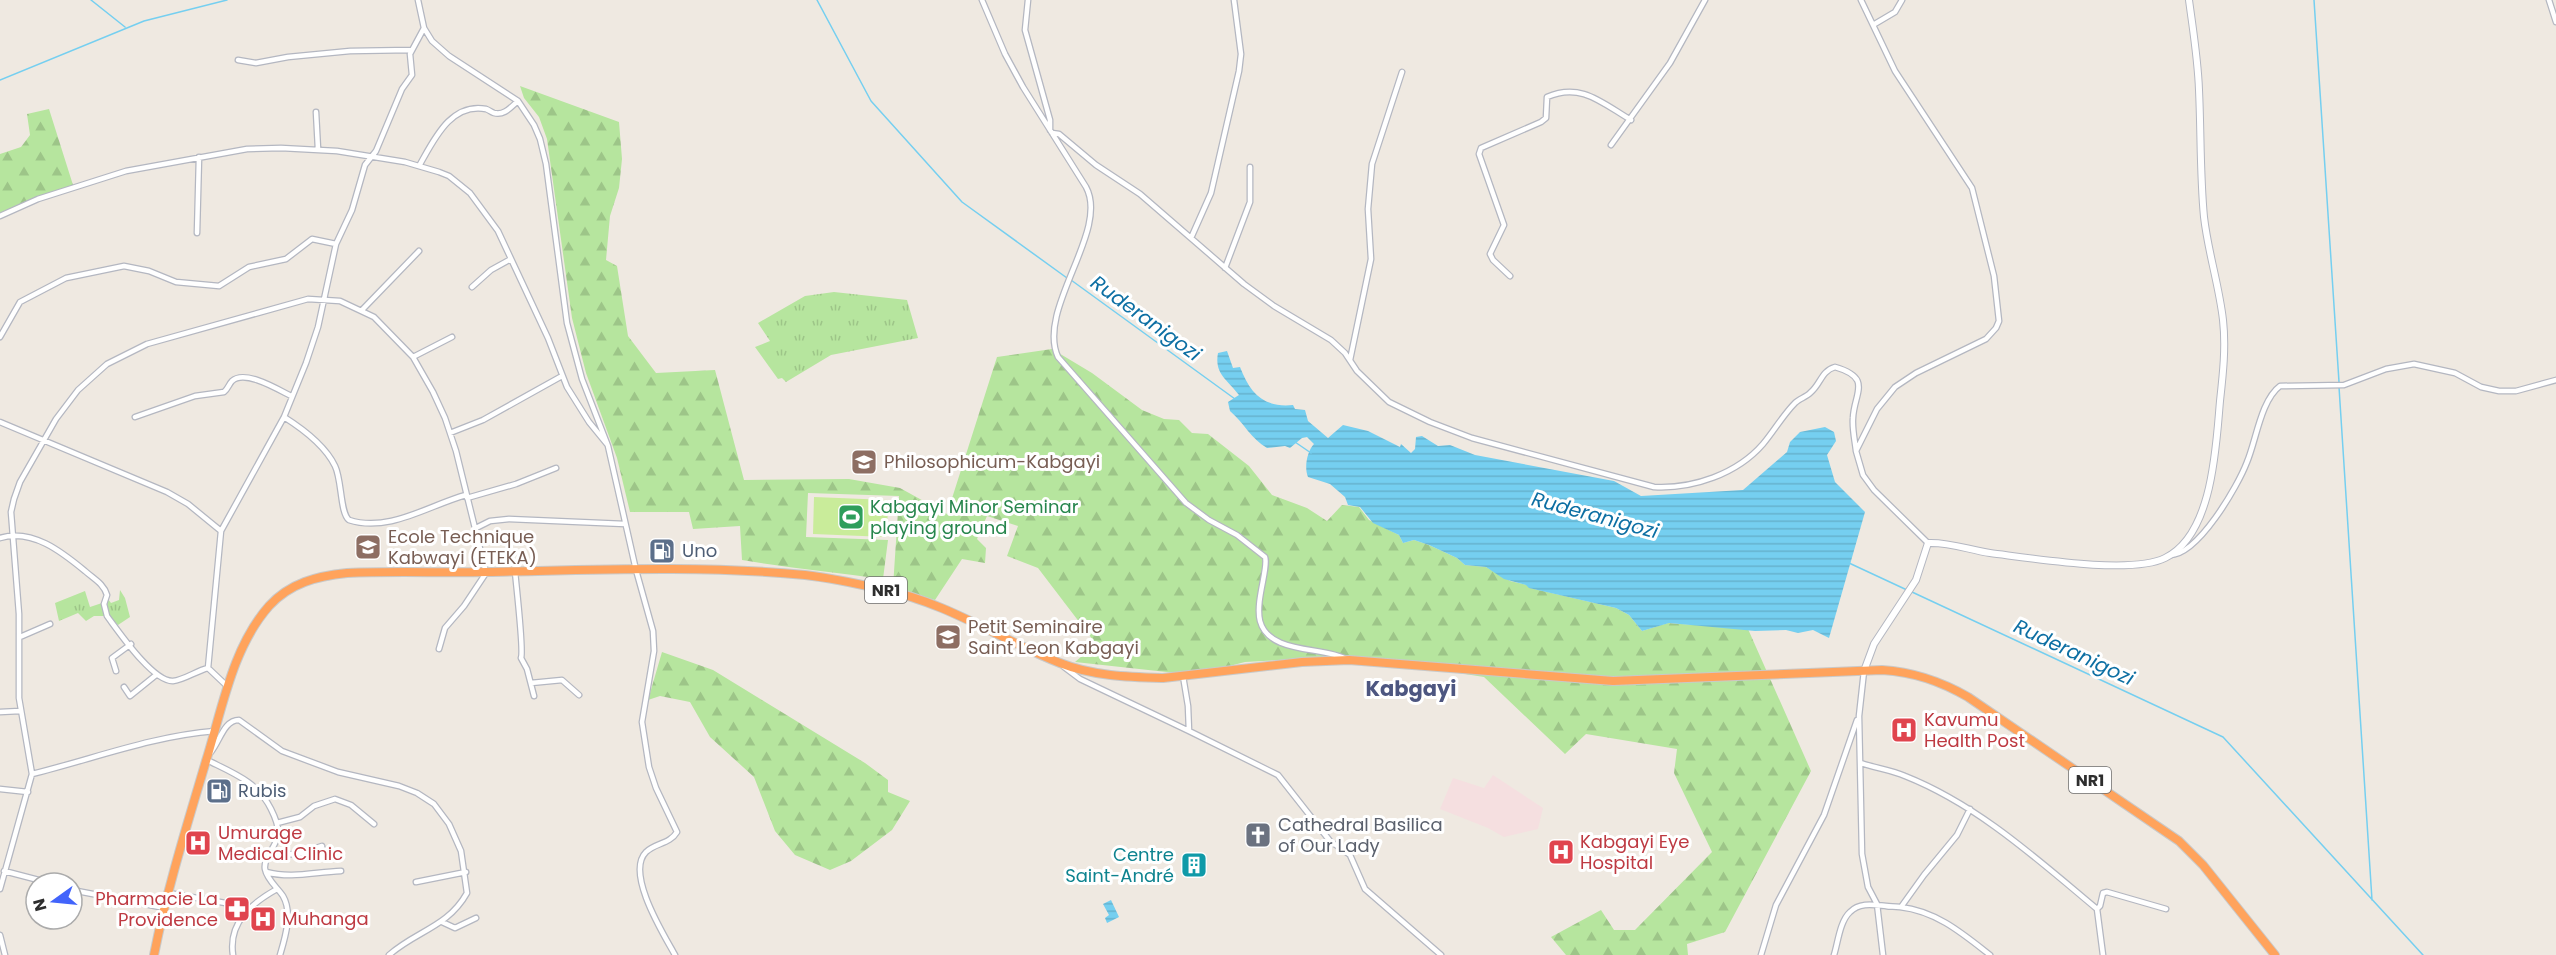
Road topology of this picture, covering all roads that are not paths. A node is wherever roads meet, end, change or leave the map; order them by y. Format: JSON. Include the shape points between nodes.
{"nodes":[{"id":1,"x":418,"y":0,"type":"edge"},
{"id":2,"x":982,"y":0,"type":"edge"},
{"id":3,"x":1028,"y":0,"type":"edge"},
{"id":4,"x":1234,"y":0,"type":"edge"},
{"id":5,"x":1705,"y":0,"type":"edge"},
{"id":6,"x":1861,"y":0,"type":"edge"},
{"id":7,"x":1902,"y":0,"type":"edge"},
{"id":8,"x":2189,"y":0,"type":"edge"},
{"id":9,"x":2549,"y":0,"type":"edge"},
{"id":10,"x":2556,"y":22,"type":"edge"},
{"id":11,"x":1873,"y":25,"type":"junction"},
{"id":12,"x":424,"y":28,"type":"junction"},
{"id":13,"x":411,"y":50,"type":"junction"},
{"id":14,"x":238,"y":60,"type":"dead end"},
{"id":15,"x":1402,"y":72,"type":"dead end"},
{"id":16,"x":518,"y":101,"type":"junction"},
{"id":17,"x":316,"y":112,"type":"dead end"},
{"id":18,"x":1631,"y":120,"type":"junction"},
{"id":19,"x":1051,"y":132,"type":"junction"},
{"id":20,"x":1611,"y":145,"type":"dead end"},
{"id":21,"x":318,"y":149,"type":"junction"},
{"id":22,"x":372,"y":156,"type":"junction"},
{"id":23,"x":199,"y":157,"type":"junction"},
{"id":24,"x":419,"y":166,"type":"junction"},
{"id":25,"x":1250,"y":166,"type":"dead end"},
{"id":26,"x":0,"y":216,"type":"edge"},
{"id":27,"x":196,"y":233,"type":"dead end"},
{"id":28,"x":1191,"y":238,"type":"junction"},
{"id":29,"x":336,"y":244,"type":"junction"},
{"id":30,"x":418,"y":251,"type":"dead end"},
{"id":31,"x":511,"y":259,"type":"junction"},
{"id":32,"x":1225,"y":268,"type":"junction"},
{"id":33,"x":1510,"y":276,"type":"dead end"},
{"id":34,"x":472,"y":287,"type":"dead end"},
{"id":35,"x":325,"y":298,"type":"junction"},
{"id":36,"x":362,"y":310,"type":"junction"},
{"id":37,"x":452,"y":336,"type":"dead end"},
{"id":38,"x":0,"y":337,"type":"edge"},
{"id":39,"x":413,"y":357,"type":"junction"},
{"id":40,"x":1350,"y":360,"type":"junction"},
{"id":41,"x":562,"y":376,"type":"junction"},
{"id":42,"x":2556,"y":380,"type":"edge"},
{"id":43,"x":291,"y":396,"type":"junction"},
{"id":44,"x":135,"y":417,"type":"dead end"},
{"id":45,"x":284,"y":417,"type":"junction"},
{"id":46,"x":0,"y":422,"type":"edge"},
{"id":47,"x":450,"y":433,"type":"junction"},
{"id":48,"x":44,"y":439,"type":"junction"},
{"id":49,"x":608,"y":446,"type":"junction"},
{"id":50,"x":1856,"y":451,"type":"junction"},
{"id":51,"x":556,"y":468,"type":"dead end"},
{"id":52,"x":466,"y":496,"type":"junction"},
{"id":53,"x":625,"y":524,"type":"junction"},
{"id":54,"x":476,"y":528,"type":"junction"},
{"id":55,"x":221,"y":531,"type":"junction"},
{"id":56,"x":13,"y":536,"type":"junction"},
{"id":57,"x":0,"y":538,"type":"edge"},
{"id":58,"x":1928,"y":543,"type":"junction"},
{"id":59,"x":2170,"y":555,"type":"junction"},
{"id":60,"x":636,"y":570,"type":"junction"},
{"id":61,"x":515,"y":571,"type":"junction"},
{"id":62,"x":486,"y":573,"type":"junction"},
{"id":63,"x":50,"y":624,"type":"dead end"},
{"id":64,"x":20,"y":638,"type":"junction"},
{"id":65,"x":131,"y":644,"type":"junction"},
{"id":66,"x":439,"y":649,"type":"dead end"},
{"id":67,"x":1349,"y":660,"type":"junction"},
{"id":68,"x":1060,"y":663,"type":"junction"},
{"id":69,"x":208,"y":668,"type":"junction"},
{"id":70,"x":116,"y":671,"type":"dead end"},
{"id":71,"x":1864,"y":671,"type":"junction"},
{"id":72,"x":156,"y":675,"type":"junction"},
{"id":73,"x":1183,"y":676,"type":"junction"},
{"id":74,"x":531,"y":683,"type":"junction"},
{"id":75,"x":123,"y":687,"type":"dead end"},
{"id":76,"x":229,"y":687,"type":"junction"},
{"id":77,"x":579,"y":695,"type":"dead end"},
{"id":78,"x":534,"y":696,"type":"dead end"},
{"id":79,"x":0,"y":711,"type":"edge"},
{"id":80,"x":20,"y":711,"type":"junction"},
{"id":81,"x":1858,"y":716,"type":"junction"},
{"id":82,"x":214,"y":731,"type":"junction"},
{"id":83,"x":1189,"y":731,"type":"junction"},
{"id":84,"x":208,"y":757,"type":"junction"},
{"id":85,"x":1861,"y":764,"type":"junction"},
{"id":86,"x":32,"y":774,"type":"junction"},
{"id":87,"x":0,"y":789,"type":"edge"},
{"id":88,"x":28,"y":792,"type":"junction"},
{"id":89,"x":1970,"y":809,"type":"junction"},
{"id":90,"x":277,"y":823,"type":"junction"},
{"id":91,"x":374,"y":824,"type":"dead end"},
{"id":92,"x":322,"y":846,"type":"dead end"},
{"id":93,"x":270,"y":855,"type":"junction"},
{"id":94,"x":4,"y":871,"type":"junction"},
{"id":95,"x":340,"y":871,"type":"dead end"},
{"id":96,"x":266,"y":872,"type":"junction"},
{"id":97,"x":465,"y":872,"type":"junction"},
{"id":98,"x":24,"y":876,"type":"edge"},
{"id":99,"x":416,"y":882,"type":"dead end"},
{"id":100,"x":0,"y":889,"type":"edge"},
{"id":101,"x":277,"y":889,"type":"junction"},
{"id":102,"x":84,"y":892,"type":"edge"},
{"id":103,"x":169,"y":893,"type":"junction"},
{"id":104,"x":1877,"y":904,"type":"junction"},
{"id":105,"x":248,"y":907,"type":"junction"},
{"id":106,"x":1901,"y":907,"type":"junction"},
{"id":107,"x":165,"y":908,"type":"junction"},
{"id":108,"x":2097,"y":909,"type":"junction"},
{"id":109,"x":2166,"y":909,"type":"dead end"},
{"id":110,"x":476,"y":918,"type":"dead end"},
{"id":111,"x":442,"y":922,"type":"junction"},
{"id":112,"x":0,"y":935,"type":"edge"},
{"id":113,"x":5,"y":955,"type":"edge"},
{"id":114,"x":154,"y":955,"type":"edge"},
{"id":115,"x":233,"y":955,"type":"edge"},
{"id":116,"x":280,"y":955,"type":"edge"},
{"id":117,"x":389,"y":955,"type":"edge"},
{"id":118,"x":675,"y":955,"type":"edge"},
{"id":119,"x":1441,"y":955,"type":"edge"},
{"id":120,"x":1761,"y":955,"type":"edge"},
{"id":121,"x":1834,"y":955,"type":"edge"},
{"id":122,"x":1883,"y":955,"type":"edge"},
{"id":123,"x":1990,"y":955,"type":"edge"},
{"id":124,"x":2103,"y":955,"type":"edge"},
{"id":125,"x":2275,"y":955,"type":"edge"}],
"edges":[{"from":1,"to":12,"type":"street"},
{"from":2,"to":19,"type":"street","via":[[1005,54]]},
{"from":3,"to":19,"type":"street","via":[[1025,30]]},
{"from":4,"to":28,"type":"street","via":[[1242,54],[1239,71],[1211,193]]},
{"from":5,"to":18,"type":"street","via":[[1670,63]]},
{"from":6,"to":11,"type":"street"},
{"from":7,"to":11,"type":"street","via":[[1894,12]]},
{"from":8,"to":59,"type":"street","via":[[2198,73],[2204,217],[2223,319],[2223,376],[2215,454],[2203,508],[2189,535]]},
{"from":9,"to":10,"type":"street"},
{"from":11,"to":50,"type":"street","via":[[1895,71],[1972,188],[1994,276],[1999,321],[1986,339],[1895,387],[1877,409]]},
{"from":12,"to":13,"type":"street"},
{"from":12,"to":16,"type":"street","via":[[437,47]]},
{"from":13,"to":14,"type":"street","via":[[359,51],[256,63]]},
{"from":13,"to":22,"type":"street","via":[[412,75]]},
{"from":15,"to":40,"type":"street","via":[[1372,164],[1368,208],[1371,259]]},
{"from":16,"to":24,"type":"street","via":[[502,114],[485,109],[457,114],[438,132]]},
{"from":16,"to":49,"type":"street","via":[[534,125],[544,152],[567,323],[582,379]]},
{"from":17,"to":21,"type":"street"},
{"from":18,"to":20,"type":"street"},
{"from":18,"to":33,"type":"street","via":[[1580,91],[1568,90],[1547,97],[1546,118],[1541,122],[1481,148],[1480,157],[1504,225],[1490,254]]},
{"from":19,"to":28,"type":"street","via":[[1140,194]]},
{"from":19,"to":67,"type":"street","via":[[1090,198],[1089,217],[1055,320],[1058,357],[1186,503],[1237,534],[1265,557],[1259,606],[1265,630],[1292,646]]},
{"from":21,"to":22,"type":"street"},
{"from":21,"to":23,"type":"street","via":[[247,149]]},
{"from":22,"to":24,"type":"street"},
{"from":22,"to":29,"type":"street","via":[[365,165],[352,210]]},
{"from":23,"to":26,"type":"street","via":[[103,177]]},
{"from":23,"to":27,"type":"street"},
{"from":24,"to":31,"type":"street","via":[[448,176],[470,193],[498,231]]},
{"from":25,"to":32,"type":"street","via":[[1250,202]]},
{"from":28,"to":32,"type":"street"},
{"from":29,"to":35,"type":"street"},
{"from":29,"to":38,"type":"street","via":[[312,238],[286,259],[249,267],[225,285],[215,287],[176,282],[124,266],[75,276],[20,302]]},
{"from":30,"to":36,"type":"street"},
{"from":31,"to":34,"type":"street"},
{"from":31,"to":41,"type":"street"},
{"from":32,"to":40,"type":"street","via":[[1274,306],[1332,340]]},
{"from":35,"to":36,"type":"street"},
{"from":35,"to":43,"type":"street"},
{"from":35,"to":48,"type":"street","via":[[292,301],[123,354],[90,377]]},
{"from":36,"to":39,"type":"street","via":[[384,326]]},
{"from":37,"to":39,"type":"street"},
{"from":39,"to":47,"type":"street"},
{"from":40,"to":50,"type":"street","via":[[1383,398],[1430,422],[1490,444],[1654,488],[1715,478],[1748,457],[1795,402],[1811,392],[1826,370],[1835,367],[1853,376],[1859,384],[1853,419]]},
{"from":41,"to":47,"type":"street","via":[[483,420]]},
{"from":41,"to":49,"type":"street","via":[[578,407]]},
{"from":42,"to":59,"type":"street","via":[[2516,392],[2499,391],[2486,389],[2455,373],[2414,364],[2385,369],[2344,385],[2280,386],[2264,412],[2248,461],[2224,504],[2202,534],[2182,551]]},
{"from":43,"to":44,"type":"street","via":[[243,377],[233,381],[224,392],[195,396]]},
{"from":43,"to":45,"type":"street"},
{"from":45,"to":52,"type":"street","via":[[330,456],[349,520],[382,523]]},
{"from":45,"to":55,"type":"street"},
{"from":46,"to":48,"type":"street"},
{"from":47,"to":52,"type":"street"},
{"from":48,"to":55,"type":"street","via":[[167,492]]},
{"from":48,"to":56,"type":"street","via":[[17,490],[11,512]]},
{"from":49,"to":53,"type":"street"},
{"from":50,"to":58,"type":"street","via":[[1863,475],[1874,490]]},
{"from":51,"to":52,"type":"street","via":[[516,484]]},
{"from":52,"to":54,"type":"street"},
{"from":53,"to":54,"type":"street","via":[[509,519],[490,521]]},
{"from":53,"to":60,"type":"street"},
{"from":54,"to":62,"type":"street"},
{"from":55,"to":69,"type":"street"},
{"from":56,"to":57,"type":"street"},
{"from":56,"to":64,"type":"street"},
{"from":56,"to":65,"type":"street","via":[[35,539],[60,551],[102,584],[107,596],[107,616]]},
{"from":58,"to":59,"type":"street","via":[[2093,565],[2154,562]]},
{"from":58,"to":71,"type":"street","via":[[1916,580],[1874,644]]},
{"from":60,"to":61,"type":"highway","number":"NR1"},
{"from":60,"to":68,"type":"highway","number":"NR1","via":[[806,575],[888,590],[959,615]]},
{"from":60,"to":118,"type":"street","via":[[653,631],[654,651],[642,711],[644,737],[656,788],[677,832],[643,855],[640,879],[643,893]]},
{"from":61,"to":62,"type":"highway","number":"NR1"},
{"from":61,"to":74,"type":"street","via":[[524,653],[521,658]]},
{"from":62,"to":66,"type":"street","via":[[446,628]]},
{"from":62,"to":76,"type":"highway","number":"NR1","via":[[347,573],[298,584],[278,598],[256,624]]},
{"from":63,"to":64,"type":"street"},
{"from":64,"to":80,"type":"street"},
{"from":65,"to":70,"type":"street","via":[[112,658]]},
{"from":65,"to":72,"type":"street"},
{"from":67,"to":71,"type":"highway","number":"NR1","via":[[1613,681]]},
{"from":67,"to":73,"type":"highway","number":"NR1"},
{"from":68,"to":73,"type":"highway","number":"NR1","via":[[1140,677]]},
{"from":68,"to":83,"type":"street","via":[[1080,679]]},
{"from":69,"to":72,"type":"street","via":[[181,680],[169,681]]},
{"from":69,"to":76,"type":"street"},
{"from":71,"to":81,"type":"street"},
{"from":71,"to":125,"type":"highway","number":"NR1","via":[[1902,671],[1954,689],[2158,825],[2190,851]]},
{"from":72,"to":75,"type":"street","via":[[130,696]]},
{"from":73,"to":83,"type":"street"},
{"from":74,"to":77,"type":"street","via":[[562,680]]},
{"from":74,"to":78,"type":"street"},
{"from":76,"to":82,"type":"highway","number":"NR1"},
{"from":79,"to":80,"type":"street"},
{"from":80,"to":86,"type":"street"},
{"from":81,"to":85,"type":"street"},
{"from":81,"to":120,"type":"street","via":[[1824,814],[1776,905]]},
{"from":82,"to":84,"type":"highway","number":"NR1"},
{"from":82,"to":86,"type":"street","via":[[147,742]]},
{"from":83,"to":119,"type":"street","via":[[1278,776],[1330,841],[1350,855],[1365,889]]},
{"from":84,"to":90,"type":"street","via":[[261,792]]},
{"from":84,"to":97,"type":"street","via":[[227,724],[239,720],[289,753],[338,772],[417,793],[434,804],[449,824]]},
{"from":84,"to":103,"type":"highway","number":"NR1"},
{"from":85,"to":89,"type":"street","via":[[1904,775]]},
{"from":85,"to":104,"type":"street","via":[[1862,854],[1868,887]]},
{"from":86,"to":88,"type":"street"},
{"from":87,"to":88,"type":"street"},
{"from":88,"to":94,"type":"street"},
{"from":89,"to":106,"type":"street","via":[[1951,844]]},
{"from":89,"to":108,"type":"street"},
{"from":90,"to":91,"type":"street","via":[[335,800],[351,805]]},
{"from":90,"to":93,"type":"street","via":[[278,837]]},
{"from":92,"to":93,"type":"street","via":[[298,854]]},
{"from":93,"to":96,"type":"street"},
{"from":94,"to":98,"type":"street"},
{"from":94,"to":100,"type":"street"},
{"from":95,"to":96,"type":"street","via":[[300,876]]},
{"from":96,"to":101,"type":"street"},
{"from":97,"to":99,"type":"street"},
{"from":97,"to":111,"type":"street","via":[[467,893]]},
{"from":101,"to":105,"type":"street"},
{"from":101,"to":116,"type":"street","via":[[287,909]]},
{"from":102,"to":107,"type":"street"},
{"from":103,"to":105,"type":"street"},
{"from":103,"to":107,"type":"highway","number":"NR1"},
{"from":104,"to":106,"type":"street"},
{"from":104,"to":121,"type":"street","via":[[1863,905],[1848,913]]},
{"from":104,"to":122,"type":"street"},
{"from":105,"to":115,"type":"street","via":[[235,933]]},
{"from":106,"to":123,"type":"street","via":[[1950,924]]},
{"from":107,"to":114,"type":"highway","number":"NR1"},
{"from":108,"to":109,"type":"street","via":[[2107,892]]},
{"from":108,"to":124,"type":"street"},
{"from":110,"to":111,"type":"street","via":[[455,928]]},
{"from":111,"to":117,"type":"street"},
{"from":112,"to":113,"type":"street"}]}
